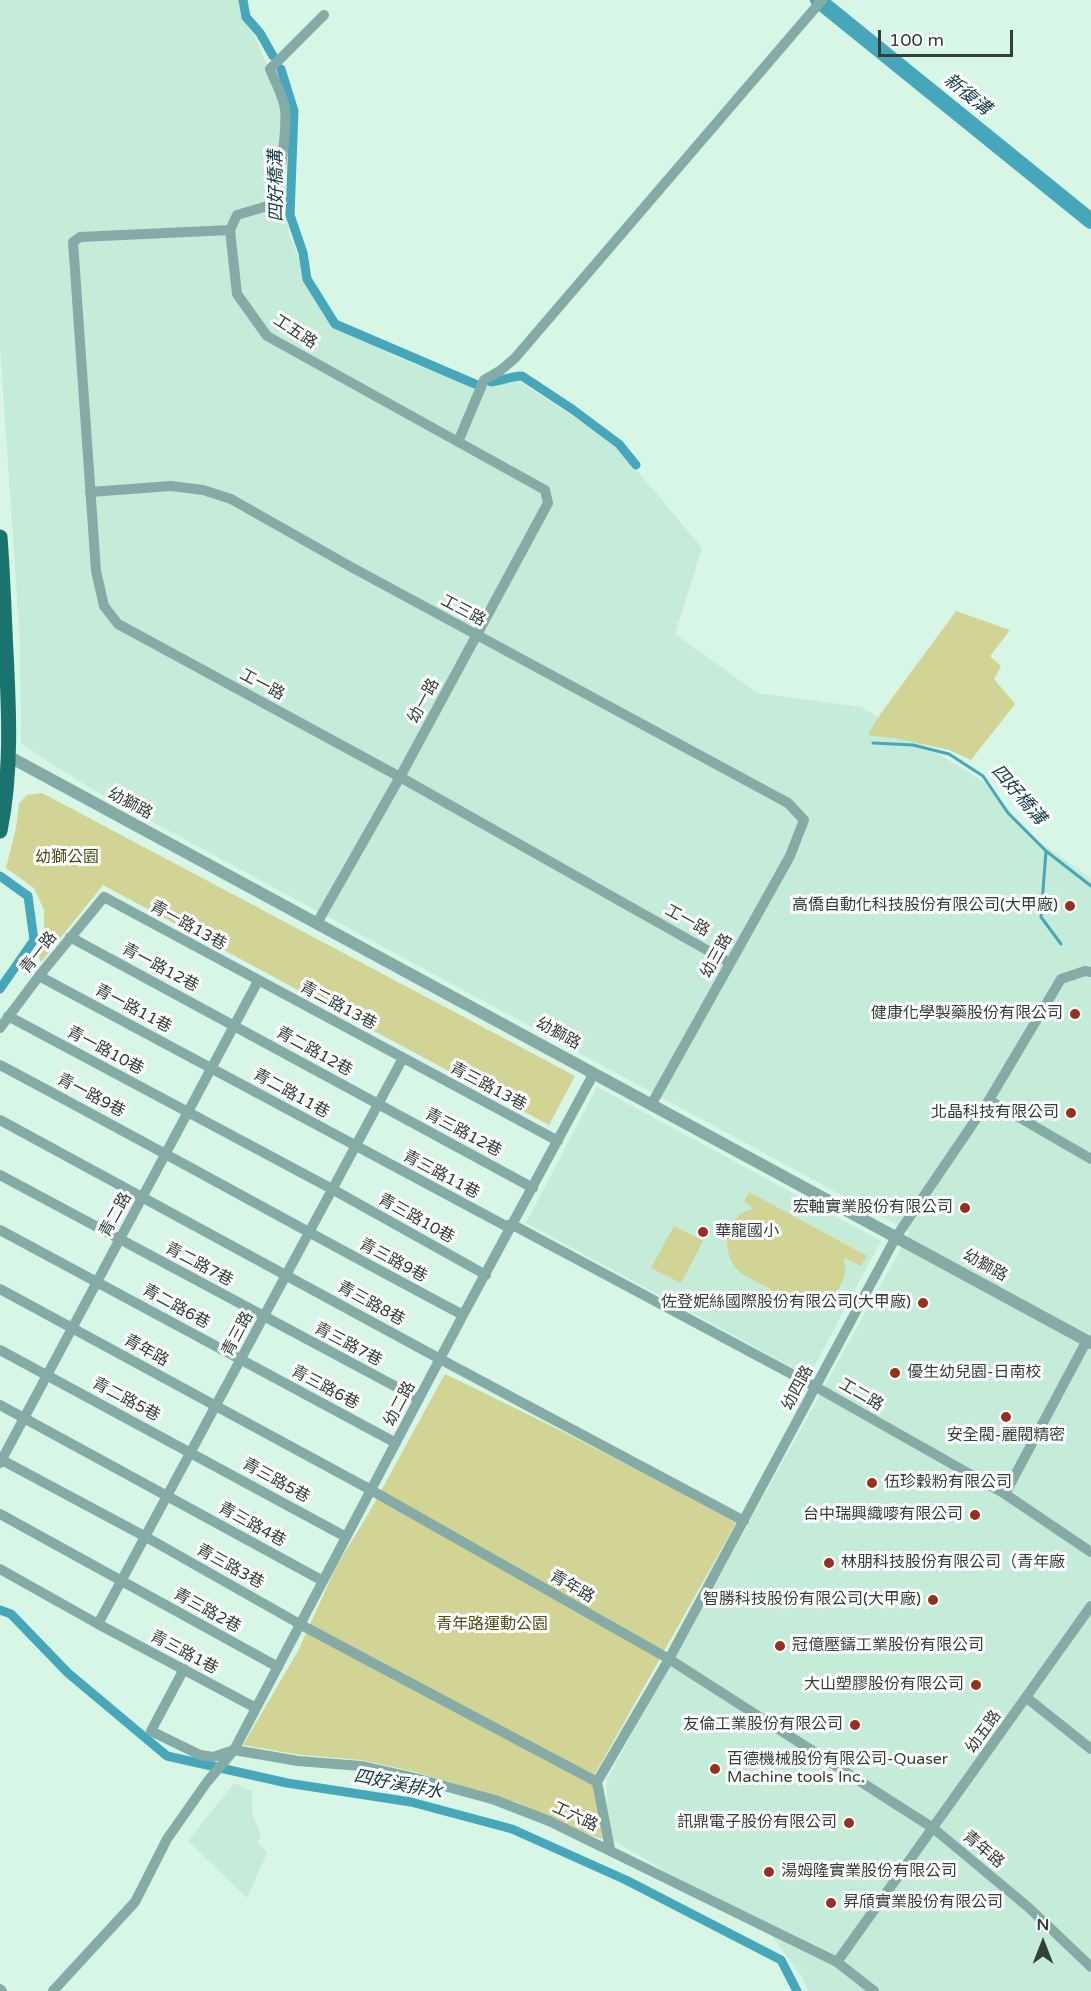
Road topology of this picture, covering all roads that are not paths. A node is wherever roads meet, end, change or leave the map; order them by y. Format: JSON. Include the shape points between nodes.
{"nodes":[{"id":1,"x":822,"y":0,"type":"edge"},
{"id":2,"x":324,"y":15,"type":"dead end"},
{"id":3,"x":230,"y":230,"type":"junction"},
{"id":4,"x":458,"y":441,"type":"junction"},
{"id":5,"x":545,"y":490,"type":"joint"},
{"id":6,"x":90,"y":492,"type":"junction"},
{"id":7,"x":0,"y":537,"type":"edge"},
{"id":8,"x":476,"y":635,"type":"junction"},
{"id":9,"x":4,"y":755,"type":"edge"},
{"id":10,"x":400,"y":777,"type":"junction"},
{"id":11,"x":804,"y":820,"type":"joint"},
{"id":12,"x":0,"y":831,"type":"edge"},
{"id":13,"x":104,"y":897,"type":"joint"},
{"id":14,"x":317,"y":923,"type":"junction"},
{"id":15,"x":70,"y":937,"type":"junction"},
{"id":16,"x":730,"y":963,"type":"junction"},
{"id":17,"x":1088,"y":972,"type":"edge"},
{"id":18,"x":39,"y":976,"type":"junction"},
{"id":19,"x":258,"y":981,"type":"junction"},
{"id":20,"x":8,"y":1016,"type":"junction"},
{"id":21,"x":235,"y":1025,"type":"junction"},
{"id":22,"x":0,"y":1028,"type":"edge"},
{"id":23,"x":404,"y":1058,"type":"junction"},
{"id":24,"x":0,"y":1065,"type":"edge"},
{"id":25,"x":212,"y":1068,"type":"junction"},
{"id":26,"x":594,"y":1073,"type":"junction"},
{"id":27,"x":989,"y":1100,"type":"junction"},
{"id":28,"x":378,"y":1105,"type":"junction"},
{"id":29,"x":651,"y":1105,"type":"junction"},
{"id":30,"x":188,"y":1112,"type":"junction"},
{"id":31,"x":0,"y":1120,"type":"edge"},
{"id":32,"x":558,"y":1142,"type":"junction"},
{"id":33,"x":355,"y":1147,"type":"junction"},
{"id":34,"x":167,"y":1154,"type":"junction"},
{"id":35,"x":1091,"y":1159,"type":"edge"},
{"id":36,"x":0,"y":1175,"type":"edge"},
{"id":37,"x":533,"y":1188,"type":"junction"},
{"id":38,"x":332,"y":1189,"type":"junction"},
{"id":39,"x":143,"y":1196,"type":"junction"},
{"id":40,"x":513,"y":1225,"type":"junction"},
{"id":41,"x":0,"y":1230,"type":"edge"},
{"id":42,"x":309,"y":1233,"type":"junction"},
{"id":43,"x":896,"y":1236,"type":"junction"},
{"id":44,"x":119,"y":1239,"type":"junction"},
{"id":45,"x":286,"y":1275,"type":"junction"},
{"id":46,"x":486,"y":1275,"type":"junction"},
{"id":47,"x":97,"y":1281,"type":"junction"},
{"id":48,"x":0,"y":1289,"type":"edge"},
{"id":49,"x":463,"y":1315,"type":"junction"},
{"id":50,"x":264,"y":1317,"type":"junction"},
{"id":51,"x":72,"y":1328,"type":"junction"},
{"id":52,"x":1089,"y":1342,"type":"edge"},
{"id":53,"x":0,"y":1350,"type":"edge"},
{"id":54,"x":440,"y":1359,"type":"junction"},
{"id":55,"x":241,"y":1360,"type":"junction"},
{"id":56,"x":47,"y":1374,"type":"junction"},
{"id":57,"x":816,"y":1387,"type":"junction"},
{"id":58,"x":419,"y":1399,"type":"junction"},
{"id":59,"x":0,"y":1405,"type":"edge"},
{"id":60,"x":217,"y":1407,"type":"junction"},
{"id":61,"x":23,"y":1418,"type":"junction"},
{"id":62,"x":396,"y":1443,"type":"junction"},
{"id":63,"x":191,"y":1452,"type":"junction"},
{"id":64,"x":0,"y":1460,"type":"edge"},
{"id":65,"x":371,"y":1490,"type":"junction"},
{"id":66,"x":1005,"y":1494,"type":"junction"},
{"id":67,"x":168,"y":1495,"type":"junction"},
{"id":68,"x":0,"y":1514,"type":"edge"},
{"id":69,"x":744,"y":1521,"type":"junction"},
{"id":70,"x":146,"y":1537,"type":"junction"},
{"id":71,"x":346,"y":1537,"type":"junction"},
{"id":72,"x":1091,"y":1552,"type":"edge"},
{"id":73,"x":0,"y":1569,"type":"edge"},
{"id":74,"x":122,"y":1581,"type":"junction"},
{"id":75,"x":323,"y":1581,"type":"junction"},
{"id":76,"x":1091,"y":1606,"type":"edge"},
{"id":77,"x":300,"y":1623,"type":"junction"},
{"id":78,"x":98,"y":1624,"type":"junction"},
{"id":79,"x":669,"y":1659,"type":"junction"},
{"id":80,"x":278,"y":1667,"type":"junction"},
{"id":81,"x":184,"y":1669,"type":"junction"},
{"id":82,"x":1027,"y":1698,"type":"junction"},
{"id":83,"x":256,"y":1708,"type":"junction"},
{"id":84,"x":1091,"y":1749,"type":"edge"},
{"id":85,"x":234,"y":1750,"type":"junction"},
{"id":86,"x":597,"y":1782,"type":"junction"},
{"id":87,"x":933,"y":1828,"type":"junction"},
{"id":88,"x":610,"y":1850,"type":"junction"},
{"id":89,"x":837,"y":1962,"type":"junction"},
{"id":90,"x":1091,"y":1967,"type":"edge"},
{"id":91,"x":53,"y":1991,"type":"edge"},
{"id":92,"x":874,"y":1991,"type":"edge"}],
"edges":[{"from":1,"to":4,"type":"street","via":[[515,358],[484,380]]},
{"from":2,"to":3,"type":"street","via":[[270,69],[285,108],[277,194],[272,205],[237,215]]},
{"from":3,"to":4,"type":"street","name":"工五路","via":[[237,294],[267,336]]},
{"from":3,"to":6,"type":"street","name":"工一路","via":[[80,237],[73,243]]},
{"from":4,"to":5,"type":"street","name":"工五路"},
{"from":5,"to":8,"type":"street","name":"幼一路","via":[[548,503]]},
{"from":6,"to":8,"type":"street","name":"工三路","via":[[171,486],[231,499]]},
{"from":6,"to":10,"type":"street","name":"工一路","via":[[96,570],[104,606],[118,624]]},
{"from":7,"to":9,"type":"main road","via":[[8,694]]},
{"from":8,"to":10,"type":"street","name":"幼一路"},
{"from":8,"to":11,"type":"street","name":"工三路","via":[[788,803]]},
{"from":9,"to":12,"type":"main road"},
{"from":9,"to":14,"type":"street","name":"幼獅路"},
{"from":10,"to":14,"type":"street","name":"幼一路"},
{"from":10,"to":16,"type":"street","name":"工一路"},
{"from":11,"to":16,"type":"street","name":"幼三路","via":[[789,856]]},
{"from":13,"to":15,"type":"street","name":"青一路"},
{"from":13,"to":19,"type":"street","name":"青一路13巷"},
{"from":14,"to":26,"type":"street","name":"幼獅路"},
{"from":15,"to":18,"type":"street","name":"青一路"},
{"from":15,"to":21,"type":"street","name":"青一路12巷"},
{"from":16,"to":29,"type":"street","name":"幼三路"},
{"from":17,"to":27,"type":"street","name":"幼四路","via":[[1061,979]]},
{"from":18,"to":20,"type":"street","name":"青一路"},
{"from":18,"to":25,"type":"street","name":"青一路11巷"},
{"from":19,"to":21,"type":"street","name":"青二路"},
{"from":19,"to":23,"type":"street","name":"青二路13巷"},
{"from":20,"to":22,"type":"street","name":"青一路"},
{"from":20,"to":30,"type":"street","name":"青一路10巷"},
{"from":21,"to":25,"type":"street","name":"青二路"},
{"from":21,"to":28,"type":"street","name":"青二路12巷"},
{"from":23,"to":28,"type":"street","name":"青三路"},
{"from":23,"to":32,"type":"street","name":"青三路13巷"},
{"from":24,"to":34,"type":"street","name":"青一路9巷"},
{"from":25,"to":30,"type":"street","name":"青二路"},
{"from":25,"to":33,"type":"street","name":"青二路11巷"},
{"from":26,"to":29,"type":"street","name":"幼獅路"},
{"from":26,"to":32,"type":"street","name":"幼二路"},
{"from":27,"to":35,"type":"street"},
{"from":27,"to":43,"type":"street","name":"幼四路"},
{"from":28,"to":33,"type":"street","name":"青三路"},
{"from":28,"to":37,"type":"street","name":"青三路12巷"},
{"from":29,"to":43,"type":"street","name":"幼獅路"},
{"from":30,"to":34,"type":"street","name":"青二路"},
{"from":30,"to":38,"type":"street","name":"青一路10巷"},
{"from":31,"to":39,"type":"street","name":"青三路8巷"},
{"from":32,"to":37,"type":"street","name":"幼二路"},
{"from":33,"to":38,"type":"street","name":"青三路"},
{"from":33,"to":40,"type":"street","name":"青三路11巷","via":[[504,1225]]},
{"from":34,"to":39,"type":"street","name":"青二路"},
{"from":34,"to":42,"type":"street","name":"青一路9巷"},
{"from":36,"to":44,"type":"street","name":"青二路7巷"},
{"from":37,"to":40,"type":"street","name":"幼二路"},
{"from":38,"to":42,"type":"street","name":"青三路"},
{"from":38,"to":46,"type":"street","name":"青三路10巷"},
{"from":39,"to":44,"type":"street","name":"青二路"},
{"from":39,"to":45,"type":"street","name":"青三路8巷"},
{"from":40,"to":46,"type":"street","name":"幼二路"},
{"from":40,"to":57,"type":"street","name":"工二路"},
{"from":41,"to":47,"type":"street","name":"青二路6巷"},
{"from":42,"to":45,"type":"street","name":"青三路"},
{"from":42,"to":49,"type":"street","name":"青三路9巷"},
{"from":43,"to":52,"type":"street","name":"幼獅路"},
{"from":43,"to":57,"type":"street","name":"幼四路"},
{"from":44,"to":47,"type":"street","name":"青二路"},
{"from":44,"to":50,"type":"street","name":"青二路7巷"},
{"from":45,"to":50,"type":"street","name":"青三路"},
{"from":45,"to":54,"type":"street","name":"青三路8巷"},
{"from":46,"to":49,"type":"street","name":"幼二路"},
{"from":47,"to":51,"type":"street","name":"青二路"},
{"from":47,"to":55,"type":"street","name":"青二路6巷"},
{"from":48,"to":51,"type":"street","name":"青年路"},
{"from":49,"to":54,"type":"street","name":"幼二路"},
{"from":50,"to":55,"type":"street","name":"青三路"},
{"from":50,"to":58,"type":"street","name":"青三路7巷"},
{"from":51,"to":56,"type":"street","name":"青二路"},
{"from":51,"to":60,"type":"street","name":"青年路"},
{"from":52,"to":66,"type":"street"},
{"from":53,"to":56,"type":"street","name":"青二路5巷"},
{"from":54,"to":58,"type":"street","name":"幼二路"},
{"from":54,"to":69,"type":"street","name":"青三路8巷"},
{"from":55,"to":60,"type":"street","name":"青三路"},
{"from":55,"to":62,"type":"street","name":"青三路6巷"},
{"from":56,"to":61,"type":"street","name":"青二路"},
{"from":56,"to":63,"type":"street","name":"青二路5巷"},
{"from":57,"to":66,"type":"street","name":"工二路"},
{"from":57,"to":69,"type":"street","name":"幼四路"},
{"from":58,"to":62,"type":"street","name":"幼二路"},
{"from":59,"to":61,"type":"street","name":"青三路4巷"},
{"from":60,"to":63,"type":"street","name":"青三路"},
{"from":60,"to":65,"type":"street","name":"青年路"},
{"from":61,"to":64,"type":"street","name":"青二路"},
{"from":61,"to":67,"type":"street","name":"青三路4巷"},
{"from":62,"to":65,"type":"street","name":"幼二路"},
{"from":63,"to":67,"type":"street","name":"青三路"},
{"from":63,"to":71,"type":"street","name":"青三路5巷"},
{"from":64,"to":70,"type":"street","name":"青三路3巷"},
{"from":65,"to":71,"type":"street","name":"幼二路"},
{"from":65,"to":79,"type":"street","name":"青年路"},
{"from":66,"to":72,"type":"street","name":"工二路"},
{"from":67,"to":70,"type":"street","name":"青三路"},
{"from":67,"to":75,"type":"street","name":"青三路4巷"},
{"from":68,"to":74,"type":"street","name":"青三路2巷"},
{"from":69,"to":79,"type":"street","name":"幼四路"},
{"from":70,"to":74,"type":"street","name":"青三路"},
{"from":70,"to":77,"type":"street","name":"青三路3巷"},
{"from":71,"to":75,"type":"street","name":"幼二路"},
{"from":73,"to":78,"type":"street","name":"青三路1巷"},
{"from":74,"to":78,"type":"street","name":"青三路"},
{"from":74,"to":80,"type":"street","name":"青三路2巷"},
{"from":75,"to":77,"type":"street","name":"幼二路"},
{"from":76,"to":82,"type":"street","name":"幼五路"},
{"from":77,"to":80,"type":"street","name":"幼二路"},
{"from":77,"to":86,"type":"street","name":"青三路3巷"},
{"from":78,"to":81,"type":"street","name":"青三路1巷"},
{"from":79,"to":86,"type":"street","name":"幼四路"},
{"from":79,"to":87,"type":"street","name":"青年路"},
{"from":80,"to":83,"type":"street","name":"幼二路"},
{"from":81,"to":83,"type":"street","name":"青三路1巷"},
{"from":81,"to":85,"type":"street","via":[[151,1731],[200,1755],[213,1757]]},
{"from":82,"to":84,"type":"street"},
{"from":82,"to":87,"type":"street","name":"幼五路"},
{"from":83,"to":85,"type":"street","name":"幼二路"},
{"from":85,"to":88,"type":"street","name":"工六路","via":[[361,1766],[419,1779],[506,1804]]},
{"from":85,"to":91,"type":"street","name":"幼二路","via":[[167,1839],[135,1902]]},
{"from":86,"to":88,"type":"street"},
{"from":87,"to":89,"type":"street","name":"幼五路"},
{"from":87,"to":90,"type":"street","name":"青年路","via":[[1028,1907]]},
{"from":88,"to":89,"type":"street","name":"工六路"},
{"from":89,"to":92,"type":"street","name":"工六路"}]}
